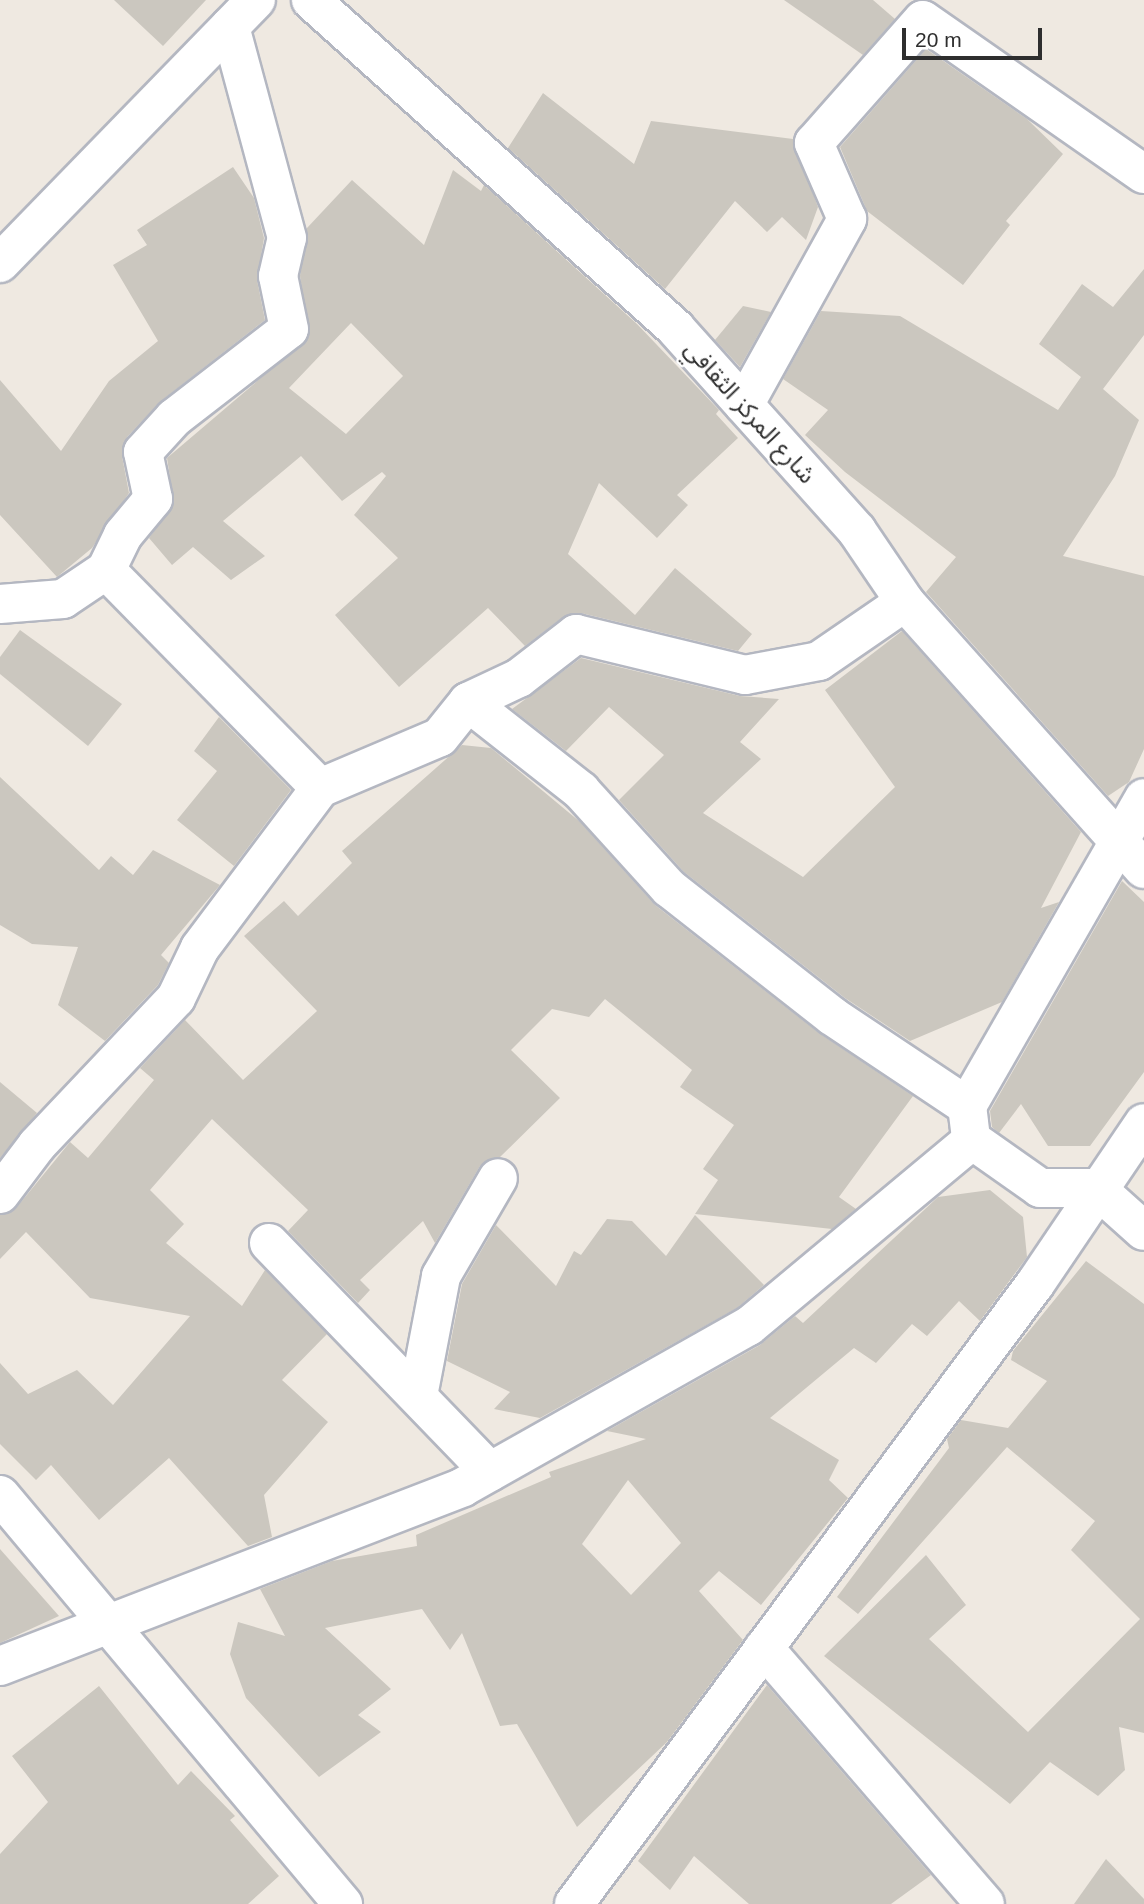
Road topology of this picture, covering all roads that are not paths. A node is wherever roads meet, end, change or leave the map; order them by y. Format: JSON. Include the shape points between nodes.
{"nodes":[{"id":1,"x":256,"y":0,"type":"edge"},
{"id":2,"x":310,"y":0,"type":"edge"},
{"id":3,"x":933,"y":10,"type":"edge"},
{"id":4,"x":230,"y":27,"type":"junction"},
{"id":5,"x":1144,"y":174,"type":"edge"},
{"id":6,"x":0,"y":263,"type":"edge"},
{"id":7,"x":744,"y":405,"type":"junction"},
{"id":8,"x":106,"y":570,"type":"junction"},
{"id":9,"x":905,"y":602,"type":"junction"},
{"id":10,"x":0,"y":604,"type":"edge"},
{"id":11,"x":468,"y":702,"type":"junction"},
{"id":12,"x":320,"y":788,"type":"junction"},
{"id":13,"x":1144,"y":798,"type":"edge"},
{"id":14,"x":1133,"y":854,"type":"edge"},
{"id":15,"x":970,"y":1123,"type":"junction"},
{"id":16,"x":1144,"y":1123,"type":"edge"},
{"id":17,"x":498,"y":1178,"type":"dead end"},
{"id":18,"x":1096,"y":1188,"type":"junction"},
{"id":19,"x":0,"y":1194,"type":"edge"},
{"id":20,"x":1144,"y":1231,"type":"edge"},
{"id":21,"x":269,"y":1243,"type":"dead end"},
{"id":22,"x":418,"y":1396,"type":"junction"},
{"id":23,"x":490,"y":1472,"type":"junction"},
{"id":24,"x":0,"y":1495,"type":"edge"},
{"id":25,"x":113,"y":1626,"type":"junction"},
{"id":26,"x":764,"y":1648,"type":"junction"},
{"id":27,"x":0,"y":1666,"type":"edge"},
{"id":28,"x":343,"y":1904,"type":"edge"},
{"id":29,"x":575,"y":1904,"type":"edge"},
{"id":30,"x":985,"y":1904,"type":"edge"}],
"edges":[{"from":1,"to":4,"type":"street"},
{"from":2,"to":7,"type":"street","name":"شارع المركز الثقافي","via":[[676,329]]},
{"from":3,"to":5,"type":"street"},
{"from":3,"to":7,"type":"street","via":[[814,143],[847,219]]},
{"from":4,"to":6,"type":"street"},
{"from":4,"to":8,"type":"street","via":[[287,238],[278,276],[289,329],[174,418],[143,452],[153,499],[123,535]]},
{"from":7,"to":9,"type":"street","name":"شارع المركز الثقافي","via":[[857,531]]},
{"from":8,"to":10,"type":"street","via":[[64,599]]},
{"from":8,"to":12,"type":"street"},
{"from":9,"to":11,"type":"street","via":[[819,661],[745,675],[576,634],[519,678]]},
{"from":9,"to":14,"type":"street","name":"شارع المركز الثقافي"},
{"from":11,"to":12,"type":"street","via":[[440,737]]},
{"from":11,"to":15,"type":"street","via":[[581,791],[669,888]]},
{"from":12,"to":19,"type":"street","via":[[200,948],[176,998],[37,1145]]},
{"from":13,"to":14,"type":"street"},
{"from":14,"to":15,"type":"street"},
{"from":15,"to":18,"type":"street","via":[[1040,1188]]},
{"from":15,"to":23,"type":"street","via":[[749,1326]]},
{"from":16,"to":18,"type":"street"},
{"from":17,"to":22,"type":"street","via":[[441,1276]]},
{"from":18,"to":20,"type":"street"},
{"from":18,"to":26,"type":"street","via":[[1035,1284]]},
{"from":21,"to":22,"type":"street"},
{"from":22,"to":23,"type":"street"},
{"from":23,"to":25,"type":"street"},
{"from":24,"to":25,"type":"street"},
{"from":25,"to":27,"type":"street"},
{"from":25,"to":28,"type":"street"},
{"from":26,"to":29,"type":"street"},
{"from":26,"to":30,"type":"street"}]}
